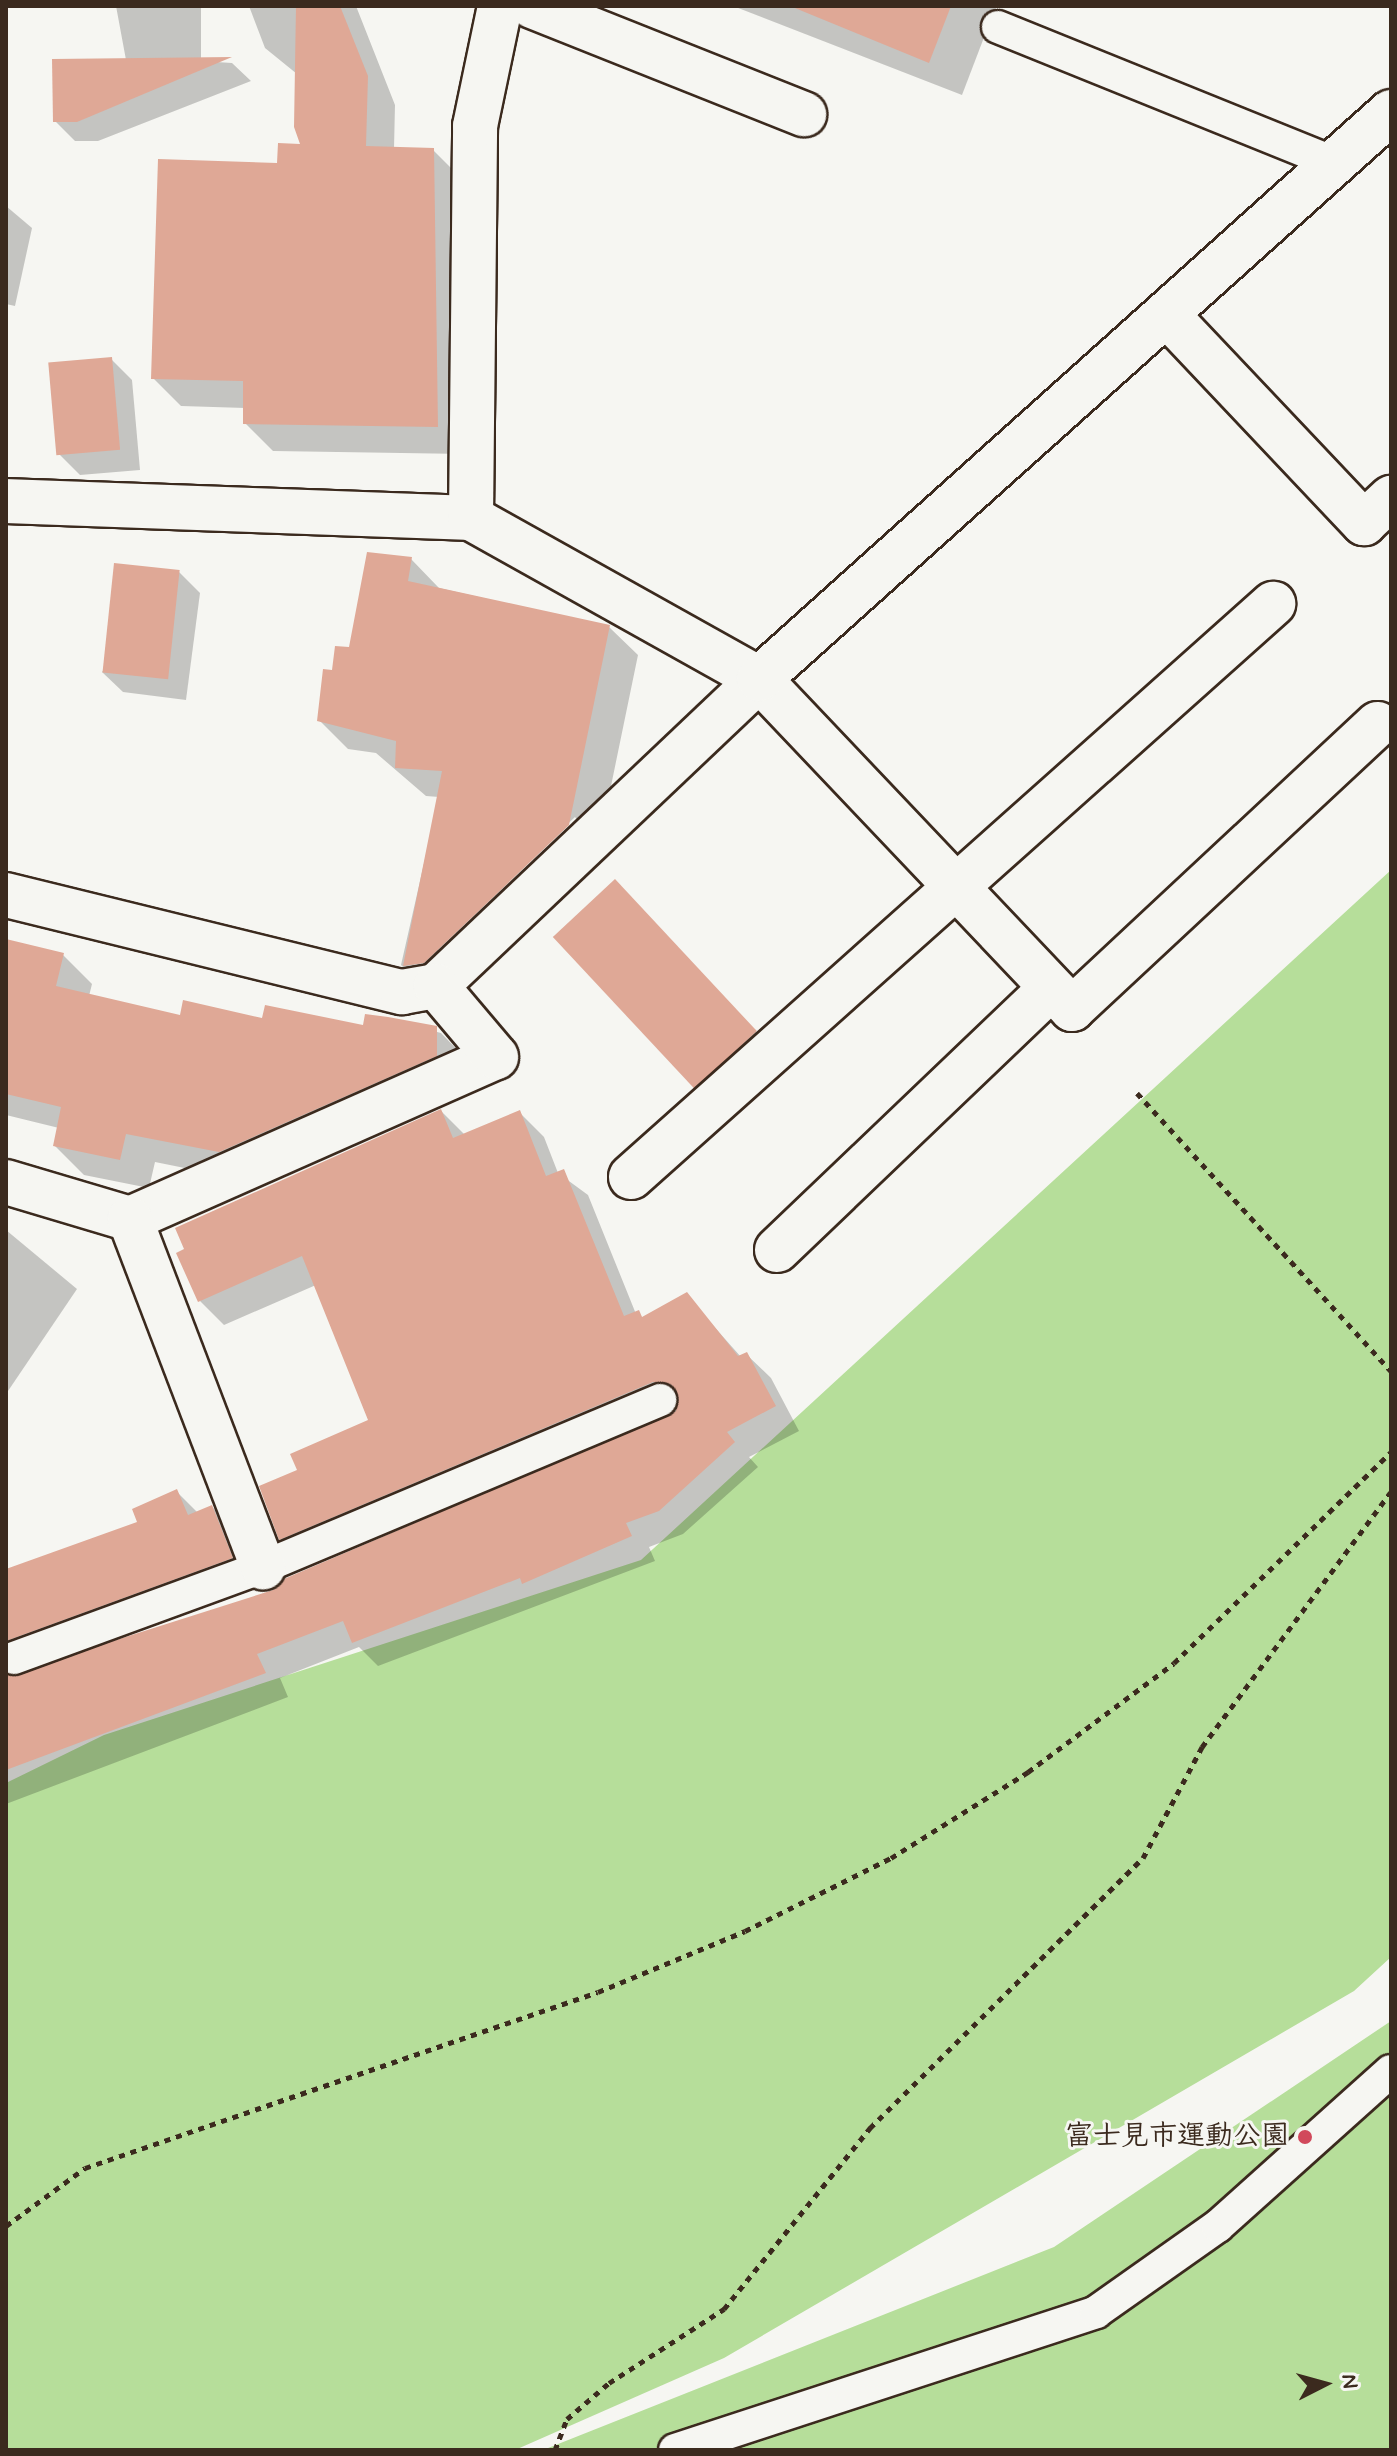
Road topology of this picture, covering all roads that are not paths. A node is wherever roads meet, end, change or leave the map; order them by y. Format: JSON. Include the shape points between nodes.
{"nodes":[{"id":1,"x":500,"y":6,"type":"edge"},
{"id":2,"x":532,"y":6,"type":"edge"},
{"id":3,"x":998,"y":27,"type":"dead end"},
{"id":4,"x":1391,"y":112,"type":"edge"},
{"id":5,"x":804,"y":114,"type":"dead end"},
{"id":6,"x":1335,"y":163,"type":"junction"},
{"id":7,"x":1169,"y":317,"type":"junction"},
{"id":8,"x":1391,"y":498,"type":"edge"},
{"id":9,"x":6,"y":501,"type":"edge"},
{"id":10,"x":471,"y":518,"type":"junction"},
{"id":11,"x":1273,"y":604,"type":"dead end"},
{"id":12,"x":759,"y":679,"type":"junction"},
{"id":13,"x":1378,"y":724,"type":"dead end"},
{"id":14,"x":955,"y":886,"type":"junction"},
{"id":15,"x":6,"y":895,"type":"edge"},
{"id":16,"x":436,"y":986,"type":"junction"},
{"id":17,"x":1051,"y":988,"type":"junction"},
{"id":18,"x":631,"y":1177,"type":"dead end"},
{"id":19,"x":6,"y":1182,"type":"edge"},
{"id":20,"x":130,"y":1219,"type":"junction"},
{"id":21,"x":777,"y":1250,"type":"dead end"},
{"id":22,"x":660,"y":1400,"type":"dead end"},
{"id":23,"x":263,"y":1567,"type":"junction"},
{"id":24,"x":14,"y":1658,"type":"dead end"},
{"id":25,"x":1391,"y":2071,"type":"edge"},
{"id":26,"x":675,"y":2450,"type":"edge"}],
"edges":[{"from":1,"to":10,"type":"street","via":[[475,126]]},
{"from":2,"to":5,"type":"street"},
{"from":3,"to":6,"type":"lane"},
{"from":4,"to":6,"type":"street"},
{"from":6,"to":7,"type":"street"},
{"from":7,"to":8,"type":"street","via":[[1364,523]]},
{"from":7,"to":12,"type":"street"},
{"from":9,"to":10,"type":"street"},
{"from":10,"to":12,"type":"street"},
{"from":11,"to":14,"type":"street"},
{"from":12,"to":14,"type":"street"},
{"from":12,"to":16,"type":"street"},
{"from":13,"to":17,"type":"street","via":[[1072,1009]]},
{"from":14,"to":17,"type":"street"},
{"from":14,"to":18,"type":"street"},
{"from":15,"to":16,"type":"street","via":[[402,992]]},
{"from":16,"to":20,"type":"street","via":[[496,1057]]},
{"from":17,"to":21,"type":"street"},
{"from":19,"to":20,"type":"street"},
{"from":20,"to":23,"type":"street"},
{"from":22,"to":23,"type":"lane"},
{"from":23,"to":24,"type":"lane"},
{"from":25,"to":26,"type":"lane","via":[[1218,2226],[1096,2312]]}]}
